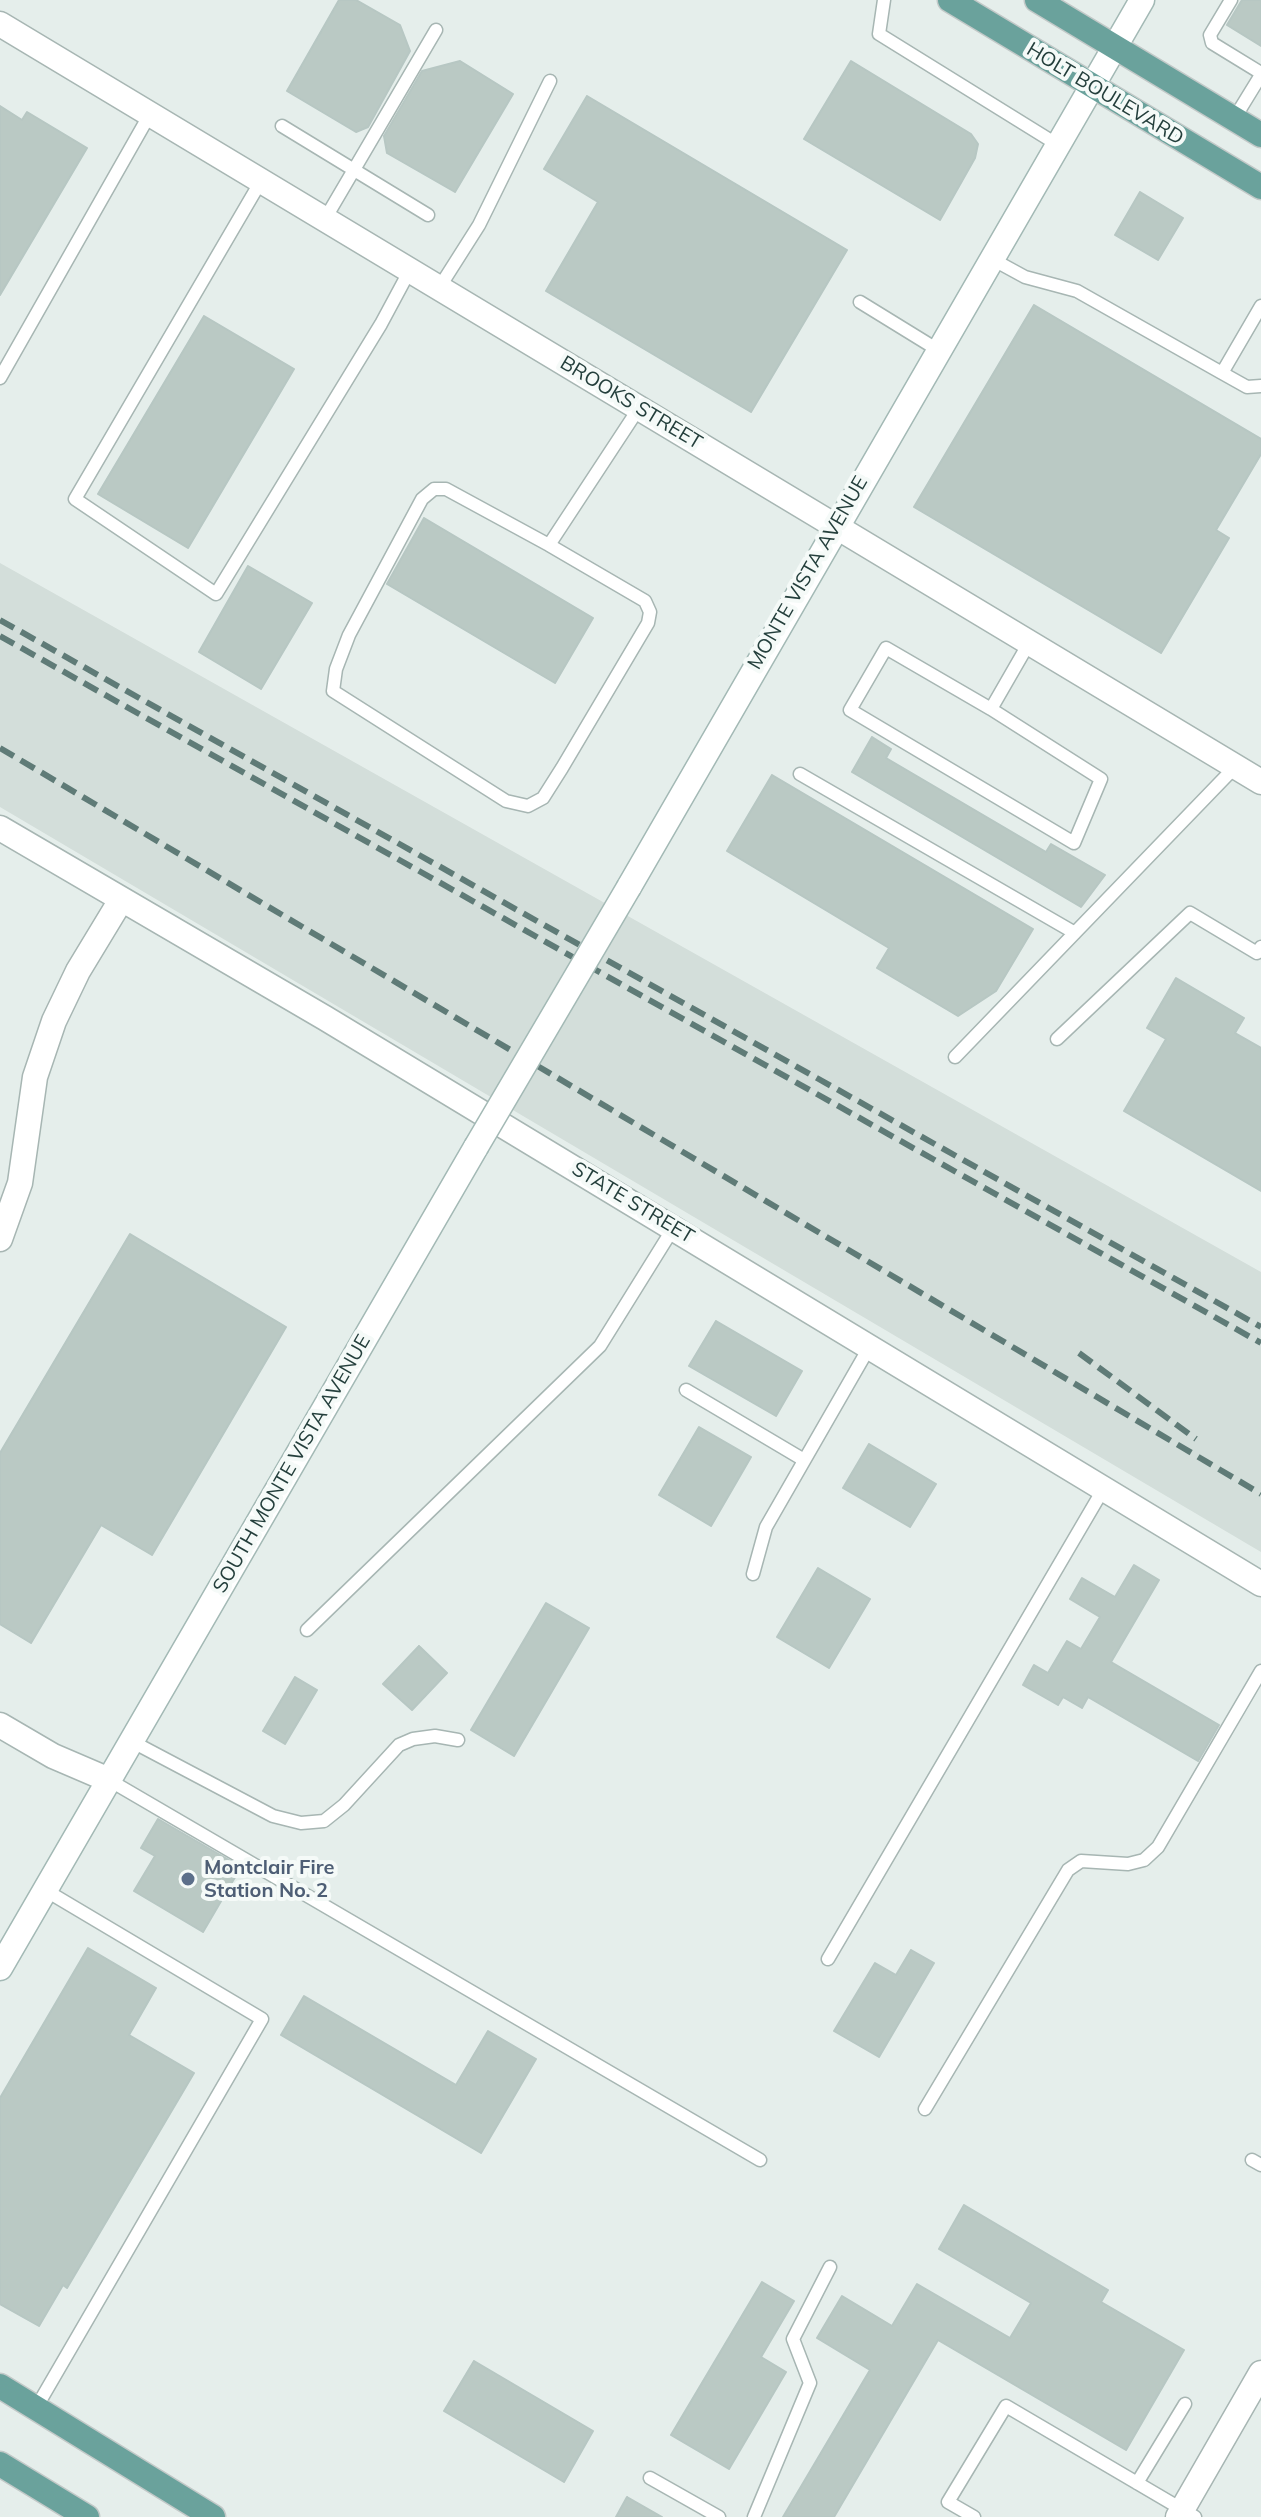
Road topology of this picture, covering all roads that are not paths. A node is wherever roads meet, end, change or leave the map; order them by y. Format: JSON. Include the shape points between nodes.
{"nodes":[{"id":1,"x":884,"y":0,"type":"edge"},
{"id":2,"x":950,"y":0,"type":"edge"},
{"id":3,"x":1037,"y":0,"type":"edge"},
{"id":4,"x":1142,"y":0,"type":"edge"},
{"id":5,"x":1231,"y":0,"type":"edge"},
{"id":6,"x":0,"y":24,"type":"edge"},
{"id":7,"x":436,"y":30,"type":"dead end"},
{"id":8,"x":1115,"y":47,"type":"junction"},
{"id":9,"x":1261,"y":74,"type":"edge"},
{"id":10,"x":550,"y":81,"type":"dead end"},
{"id":11,"x":1092,"y":87,"type":"junction"},
{"id":12,"x":150,"y":114,"type":"junction"},
{"id":13,"x":1234,"y":119,"type":"junction"},
{"id":14,"x":282,"y":126,"type":"dead end"},
{"id":15,"x":1261,"y":135,"type":"edge"},
{"id":16,"x":1058,"y":145,"type":"junction"},
{"id":17,"x":354,"y":169,"type":"junction"},
{"id":18,"x":261,"y":181,"type":"junction"},
{"id":19,"x":1261,"y":187,"type":"edge"},
{"id":20,"x":428,"y":215,"type":"dead end"},
{"id":21,"x":325,"y":219,"type":"junction"},
{"id":22,"x":992,"y":259,"type":"junction"},
{"id":23,"x":410,"y":270,"type":"junction"},
{"id":24,"x":439,"y":288,"type":"junction"},
{"id":25,"x":860,"y":302,"type":"dead end"},
{"id":26,"x":1261,"y":306,"type":"edge"},
{"id":27,"x":938,"y":350,"type":"junction"},
{"id":28,"x":1222,"y":373,"type":"junction"},
{"id":29,"x":0,"y":378,"type":"edge"},
{"id":30,"x":1261,"y":386,"type":"edge"},
{"id":31,"x":639,"y":408,"type":"junction"},
{"id":32,"x":835,"y":526,"type":"junction"},
{"id":33,"x":549,"y":545,"type":"junction"},
{"id":34,"x":1029,"y":643,"type":"junction"},
{"id":35,"x":991,"y":709,"type":"junction"},
{"id":36,"x":1235,"y":767,"type":"junction"},
{"id":37,"x":800,"y":774,"type":"dead end"},
{"id":38,"x":1261,"y":782,"type":"edge"},
{"id":39,"x":0,"y":828,"type":"edge"},
{"id":40,"x":121,"y":900,"type":"junction"},
{"id":41,"x":1075,"y":933,"type":"junction"},
{"id":42,"x":1261,"y":947,"type":"edge"},
{"id":43,"x":1057,"y":1039,"type":"dead end"},
{"id":44,"x":955,"y":1057,"type":"dead end"},
{"id":45,"x":476,"y":1147,"type":"joint"},
{"id":46,"x":674,"y":1227,"type":"junction"},
{"id":47,"x":0,"y":1239,"type":"edge"},
{"id":48,"x":870,"y":1346,"type":"junction"},
{"id":49,"x":686,"y":1390,"type":"dead end"},
{"id":50,"x":804,"y":1460,"type":"junction"},
{"id":51,"x":1104,"y":1488,"type":"junction"},
{"id":52,"x":753,"y":1574,"type":"dead end"},
{"id":53,"x":1261,"y":1584,"type":"edge"},
{"id":54,"x":307,"y":1630,"type":"dead end"},
{"id":55,"x":1261,"y":1671,"type":"edge"},
{"id":56,"x":0,"y":1725,"type":"edge"},
{"id":57,"x":458,"y":1740,"type":"dead end"},
{"id":58,"x":131,"y":1741,"type":"junction"},
{"id":59,"x":109,"y":1780,"type":"junction"},
{"id":60,"x":45,"y":1890,"type":"junction"},
{"id":61,"x":828,"y":1959,"type":"dead end"},
{"id":62,"x":0,"y":1968,"type":"edge"},
{"id":63,"x":925,"y":2109,"type":"dead end"},
{"id":64,"x":760,"y":2160,"type":"dead end"},
{"id":65,"x":830,"y":2267,"type":"dead end"},
{"id":66,"x":1261,"y":2373,"type":"edge"},
{"id":67,"x":0,"y":2386,"type":"edge"},
{"id":68,"x":1185,"y":2404,"type":"dead end"},
{"id":69,"x":36,"y":2408,"type":"junction"},
{"id":70,"x":0,"y":2464,"type":"edge"},
{"id":71,"x":650,"y":2478,"type":"dead end"},
{"id":72,"x":1137,"y":2483,"type":"junction"},
{"id":73,"x":1185,"y":2514,"type":"edge"},
{"id":74,"x":87,"y":2517,"type":"edge"},
{"id":75,"x":213,"y":2517,"type":"edge"},
{"id":76,"x":719,"y":2517,"type":"edge"},
{"id":77,"x":754,"y":2517,"type":"edge"},
{"id":78,"x":974,"y":2517,"type":"edge"}],
"edges":[{"from":1,"to":16,"type":"lane","via":[[879,34]]},
{"from":2,"to":11,"type":"main road","name":"HOLT BOULEVARD"},
{"from":3,"to":8,"type":"main road"},
{"from":4,"to":8,"type":"street","name":"MONTE VISTA AVENUE"},
{"from":5,"to":9,"type":"lane","via":[[1210,35],[1212,43]]},
{"from":6,"to":12,"type":"street","name":"BROOKS STREET"},
{"from":7,"to":17,"type":"lane"},
{"from":8,"to":11,"type":"street","name":"MONTE VISTA AVENUE"},
{"from":8,"to":13,"type":"main road"},
{"from":9,"to":13,"type":"lane"},
{"from":10,"to":24,"type":"lane","via":[[479,225]]},
{"from":11,"to":16,"type":"street","name":"MONTE VISTA AVENUE"},
{"from":11,"to":19,"type":"main road","name":"HOLT BOULEVARD"},
{"from":12,"to":18,"type":"street","name":"BROOKS STREET"},
{"from":12,"to":29,"type":"lane"},
{"from":13,"to":15,"type":"main road"},
{"from":14,"to":17,"type":"lane"},
{"from":16,"to":22,"type":"street","name":"MONTE VISTA AVENUE"},
{"from":17,"to":20,"type":"lane"},
{"from":17,"to":21,"type":"lane"},
{"from":18,"to":21,"type":"street","name":"BROOKS STREET"},
{"from":18,"to":23,"type":"lane","via":[[75,499],[216,594]]},
{"from":21,"to":23,"type":"street","name":"BROOKS STREET"},
{"from":22,"to":27,"type":"street","name":"MONTE VISTA AVENUE"},
{"from":22,"to":28,"type":"lane","via":[[1025,277],[1085,295]]},
{"from":23,"to":24,"type":"street","name":"BROOKS STREET"},
{"from":24,"to":31,"type":"street","name":"BROOKS STREET"},
{"from":25,"to":27,"type":"lane"},
{"from":26,"to":28,"type":"lane"},
{"from":27,"to":32,"type":"street","name":"MONTE VISTA AVENUE"},
{"from":28,"to":30,"type":"lane","via":[[1247,387]]},
{"from":31,"to":32,"type":"street","name":"BROOKS STREET"},
{"from":31,"to":33,"type":"lane"},
{"from":32,"to":34,"type":"street","name":"BROOKS STREET"},
{"from":32,"to":45,"type":"street","name":"MONTE VISTA AVENUE","bridge":true},
{"from":33,"to":33,"type":"lane","via":[[645,601],[650,612],[562,768],[543,798],[528,806],[494,794],[356,708],[333,691],[332,684],[349,635],[428,493],[446,489]]},
{"from":34,"to":35,"type":"lane"},
{"from":34,"to":36,"type":"street","name":"BROOKS STREET"},
{"from":35,"to":35,"type":"lane","via":[[886,648],[850,710],[1074,843],[1101,779]]},
{"from":36,"to":38,"type":"street","name":"BROOKS STREET"},
{"from":36,"to":41,"type":"lane"},
{"from":37,"to":41,"type":"lane"},
{"from":39,"to":40,"type":"street","name":"STATE STREET"},
{"from":40,"to":46,"type":"street","name":"STATE STREET"},
{"from":40,"to":47,"type":"street","via":[[54,1021],[35,1077],[20,1183]]},
{"from":41,"to":44,"type":"lane"},
{"from":42,"to":43,"type":"lane","via":[[1257,953],[1190,913]]},
{"from":45,"to":58,"type":"street","name":"SOUTH MONTE VISTA AVENUE"},
{"from":46,"to":48,"type":"street","name":"STATE STREET"},
{"from":46,"to":54,"type":"lane","via":[[600,1346]]},
{"from":48,"to":50,"type":"lane"},
{"from":48,"to":51,"type":"street","name":"STATE STREET"},
{"from":49,"to":50,"type":"lane"},
{"from":50,"to":52,"type":"lane","via":[[766,1527]]},
{"from":51,"to":53,"type":"street","name":"STATE STREET"},
{"from":51,"to":61,"type":"lane"},
{"from":55,"to":63,"type":"lane","via":[[1158,1847],[1144,1860],[1081,1861],[1068,1870]]},
{"from":56,"to":59,"type":"street"},
{"from":57,"to":58,"type":"lane","via":[[435,1736],[399,1745],[324,1821],[301,1823],[273,1816]]},
{"from":58,"to":59,"type":"street","name":"SOUTH MONTE VISTA AVENUE"},
{"from":59,"to":60,"type":"street"},
{"from":59,"to":64,"type":"lane"},
{"from":60,"to":62,"type":"street"},
{"from":60,"to":69,"type":"lane","via":[[262,2019]]},
{"from":65,"to":77,"type":"lane","via":[[793,2339],[810,2383]]},
{"from":66,"to":73,"type":"street"},
{"from":67,"to":69,"type":"main road"},
{"from":68,"to":72,"type":"lane"},
{"from":69,"to":75,"type":"main road"},
{"from":70,"to":74,"type":"main road"},
{"from":71,"to":76,"type":"lane"},
{"from":72,"to":73,"type":"lane"},
{"from":72,"to":78,"type":"lane","via":[[1006,2406],[948,2502]]}]}
